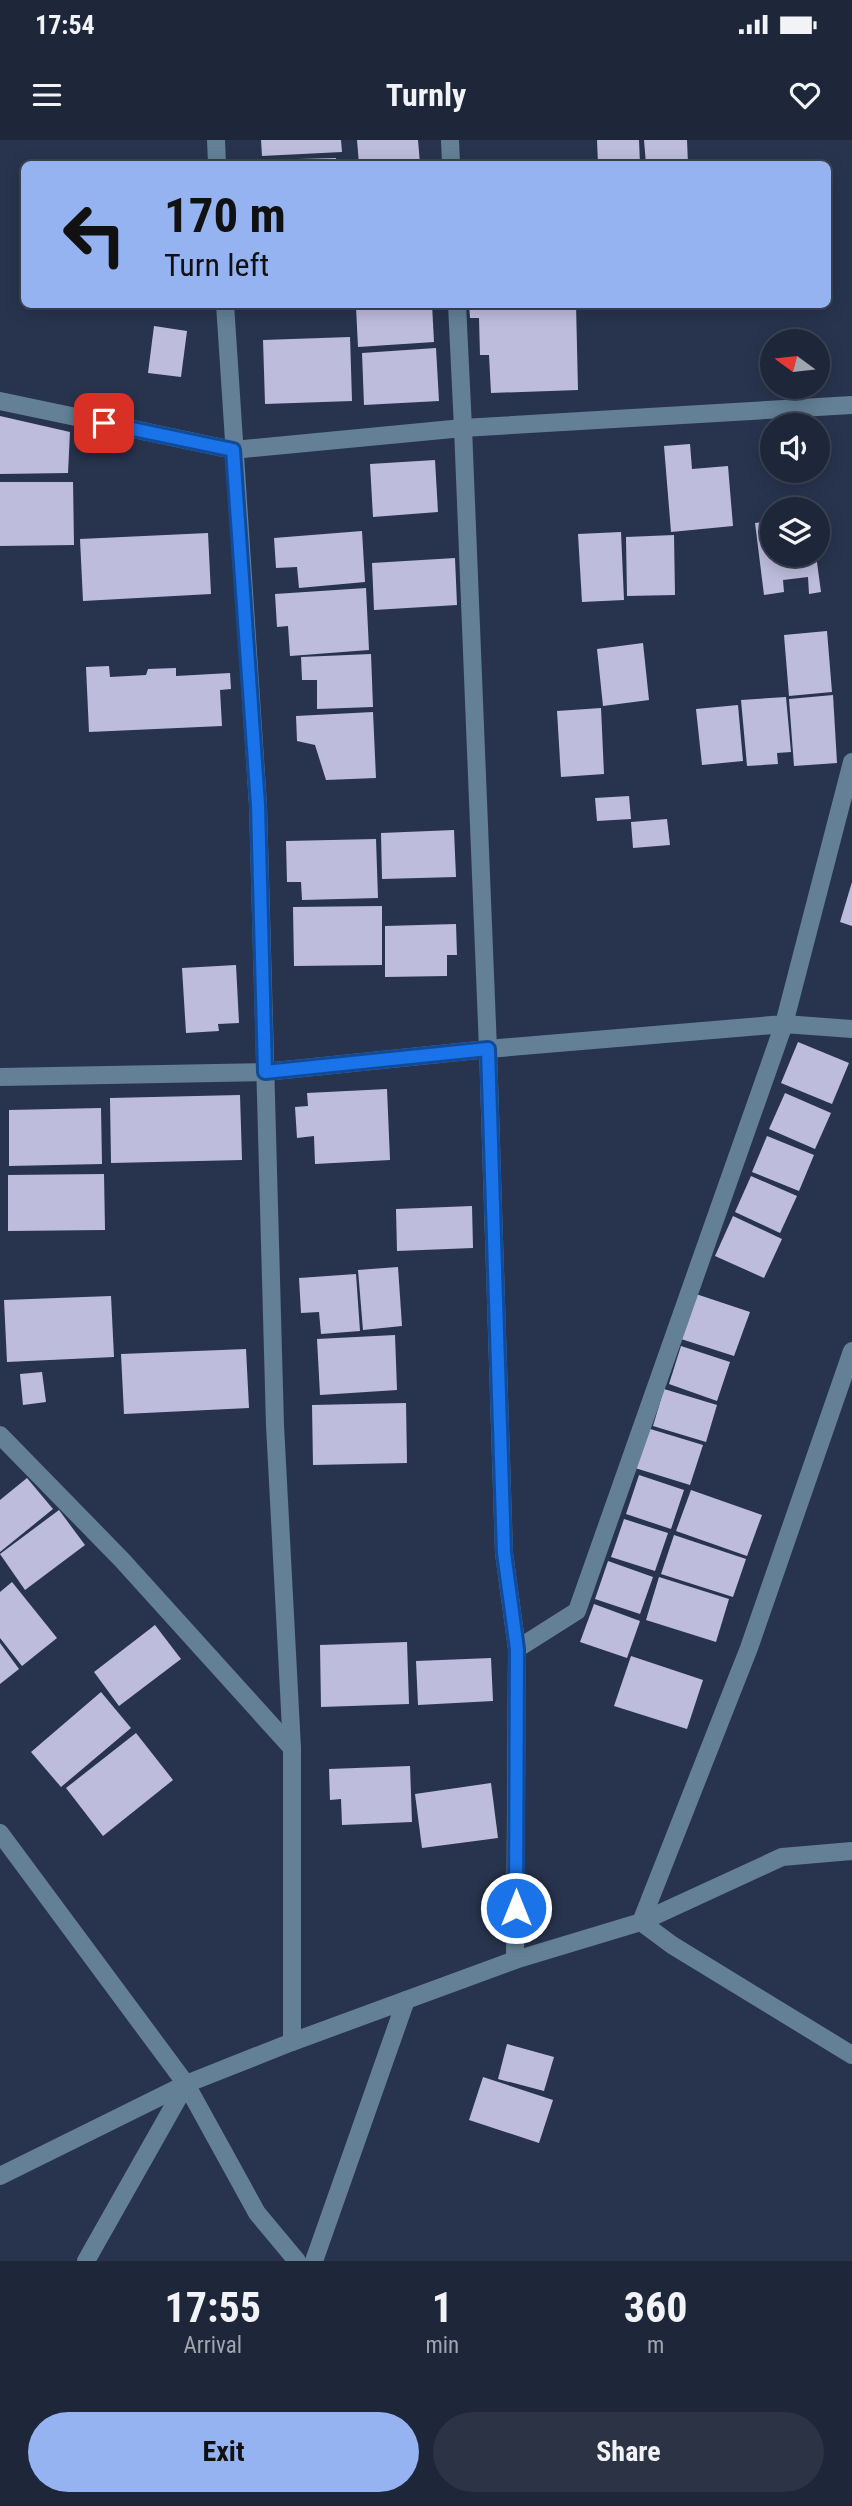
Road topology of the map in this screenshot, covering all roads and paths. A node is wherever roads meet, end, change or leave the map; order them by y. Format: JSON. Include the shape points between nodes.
{"nodes":[{"id":1,"x":216,"y":140,"type":"edge"},
{"id":2,"x":450,"y":140,"type":"edge"},
{"id":3,"x":218,"y":161,"type":"edge"},
{"id":4,"x":451,"y":161,"type":"edge"},
{"id":5,"x":225,"y":308,"type":"edge"},
{"id":6,"x":457,"y":308,"type":"edge"},
{"id":7,"x":0,"y":401,"type":"edge"},
{"id":8,"x":852,"y":405,"type":"edge"},
{"id":9,"x":463,"y":428,"type":"junction"},
{"id":10,"x":233,"y":450,"type":"junction"},
{"id":11,"x":852,"y":762,"type":"edge"},
{"id":12,"x":784,"y":1024,"type":"junction"},
{"id":13,"x":852,"y":1029,"type":"edge"},
{"id":14,"x":488,"y":1049,"type":"junction"},
{"id":15,"x":265,"y":1072,"type":"junction"},
{"id":16,"x":0,"y":1077,"type":"edge"},
{"id":17,"x":852,"y":1351,"type":"edge"},
{"id":18,"x":0,"y":1435,"type":"edge"},
{"id":19,"x":517,"y":1649,"type":"junction"},
{"id":20,"x":292,"y":1748,"type":"junction"},
{"id":21,"x":0,"y":1833,"type":"edge"},
{"id":22,"x":852,"y":1851,"type":"edge"},
{"id":23,"x":641,"y":1922,"type":"junction"},
{"id":24,"x":515,"y":1960,"type":"junction"},
{"id":25,"x":406,"y":2000,"type":"junction"},
{"id":26,"x":292,"y":2042,"type":"junction"},
{"id":27,"x":852,"y":2054,"type":"edge"},
{"id":28,"x":186,"y":2084,"type":"junction"},
{"id":29,"x":0,"y":2176,"type":"edge"},
{"id":30,"x":86,"y":2261,"type":"edge"},
{"id":31,"x":297,"y":2261,"type":"edge"},
{"id":32,"x":314,"y":2261,"type":"edge"}],
"edges":[{"from":1,"to":3,"type":"street"},
{"from":2,"to":4,"type":"street"},
{"from":5,"to":10,"type":"street"},
{"from":6,"to":9,"type":"street"},
{"from":7,"to":10,"type":"street"},
{"from":8,"to":9,"type":"street"},
{"from":9,"to":10,"type":"street"},
{"from":9,"to":14,"type":"street"},
{"from":10,"to":15,"type":"street","via":[[258,805]]},
{"from":11,"to":12,"type":"street"},
{"from":12,"to":13,"type":"street"},
{"from":12,"to":14,"type":"street"},
{"from":12,"to":19,"type":"street","via":[[577,1611]]},
{"from":14,"to":15,"type":"street"},
{"from":14,"to":19,"type":"street","via":[[504,1553]]},
{"from":15,"to":16,"type":"street"},
{"from":15,"to":20,"type":"street","via":[[275,1425]]},
{"from":17,"to":23,"type":"street","via":[[749,1648]]},
{"from":18,"to":20,"type":"street","via":[[122,1560]]},
{"from":19,"to":24,"type":"street"},
{"from":20,"to":26,"type":"street"},
{"from":21,"to":28,"type":"street"},
{"from":22,"to":23,"type":"street","via":[[782,1857]]},
{"from":23,"to":24,"type":"street"},
{"from":23,"to":27,"type":"street"},
{"from":24,"to":25,"type":"street"},
{"from":25,"to":26,"type":"street"},
{"from":25,"to":32,"type":"street"},
{"from":26,"to":28,"type":"street"},
{"from":28,"to":29,"type":"street"},
{"from":28,"to":30,"type":"street"},
{"from":28,"to":31,"type":"street","via":[[257,2213]]}]}
